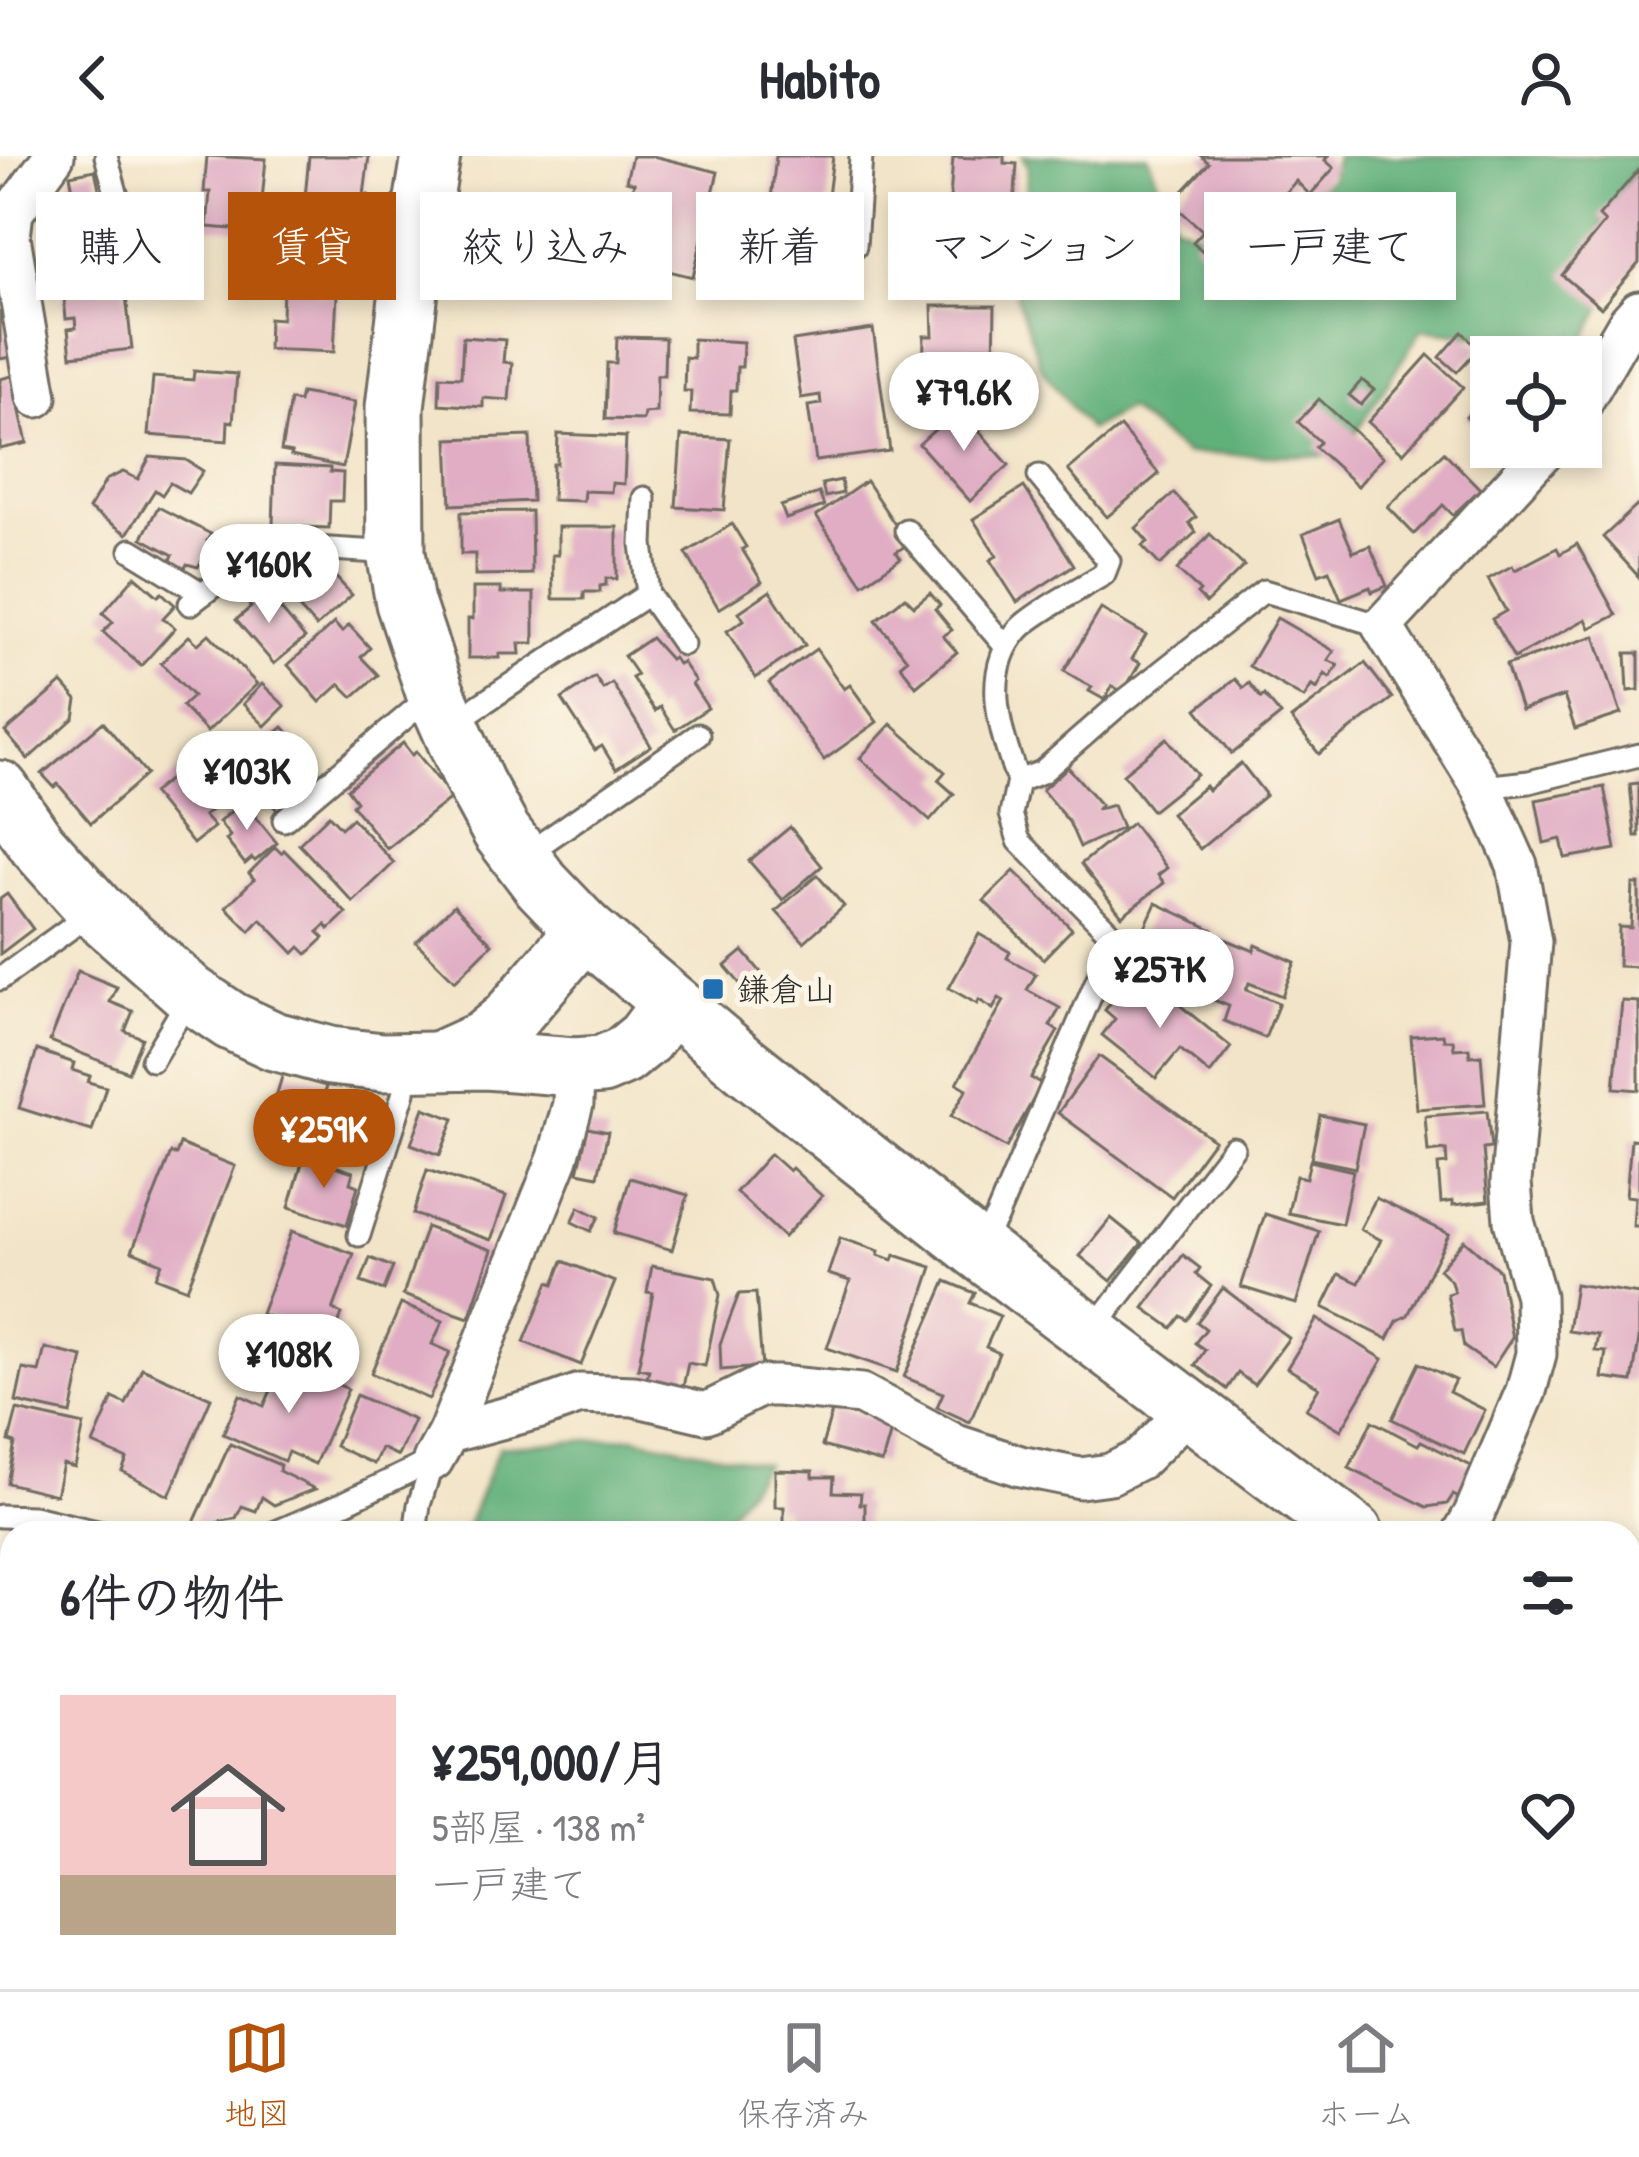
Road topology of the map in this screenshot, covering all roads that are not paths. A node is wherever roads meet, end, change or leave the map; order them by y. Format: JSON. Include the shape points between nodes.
{"nodes":[{"id":1,"x":54,"y":156,"type":"edge"},
{"id":2,"x":106,"y":156,"type":"edge"},
{"id":3,"x":430,"y":156,"type":"edge"},
{"id":4,"x":861,"y":156,"type":"edge"},
{"id":5,"x":116,"y":192,"type":"edge"},
{"id":6,"x":859,"y":192,"type":"edge"},
{"id":7,"x":6,"y":210,"type":"edge"},
{"id":8,"x":1639,"y":311,"type":"edge"},
{"id":9,"x":1602,"y":368,"type":"edge"},
{"id":10,"x":37,"y":397,"type":"dead end"},
{"id":11,"x":1529,"y":468,"type":"edge"},
{"id":12,"x":1039,"y":476,"type":"dead end"},
{"id":13,"x":644,"y":498,"type":"dead end"},
{"id":14,"x":906,"y":530,"type":"dead end"},
{"id":15,"x":130,"y":550,"type":"dead end"},
{"id":16,"x":396,"y":553,"type":"junction"},
{"id":17,"x":648,"y":594,"type":"junction"},
{"id":18,"x":1382,"y":626,"type":"junction"},
{"id":19,"x":683,"y":644,"type":"dead end"},
{"id":20,"x":1006,"y":647,"type":"junction"},
{"id":21,"x":442,"y":709,"type":"junction"},
{"id":22,"x":698,"y":735,"type":"dead end"},
{"id":23,"x":1639,"y":755,"type":"edge"},
{"id":24,"x":1018,"y":781,"type":"junction"},
{"id":25,"x":1482,"y":787,"type":"junction"},
{"id":26,"x":0,"y":790,"type":"edge"},
{"id":27,"x":284,"y":820,"type":"dead end"},
{"id":28,"x":520,"y":859,"type":"junction"},
{"id":29,"x":96,"y":910,"type":"junction"},
{"id":30,"x":585,"y":930,"type":"junction"},
{"id":31,"x":0,"y":979,"type":"edge"},
{"id":32,"x":191,"y":994,"type":"junction"},
{"id":33,"x":671,"y":1003,"type":"junction"},
{"id":34,"x":152,"y":1060,"type":"dead end"},
{"id":35,"x":423,"y":1062,"type":"junction"},
{"id":36,"x":574,"y":1067,"type":"junction"},
{"id":37,"x":1233,"y":1148,"type":"dead end"},
{"id":38,"x":359,"y":1235,"type":"dead end"},
{"id":39,"x":976,"y":1248,"type":"junction"},
{"id":40,"x":1090,"y":1334,"type":"junction"},
{"id":41,"x":1190,"y":1410,"type":"junction"},
{"id":42,"x":441,"y":1446,"type":"junction"},
{"id":43,"x":0,"y":1516,"type":"edge"},
{"id":44,"x":50,"y":1521,"type":"edge"},
{"id":45,"x":302,"y":1521,"type":"edge"},
{"id":46,"x":417,"y":1521,"type":"edge"},
{"id":47,"x":1333,"y":1521,"type":"edge"},
{"id":48,"x":1470,"y":1521,"type":"edge"}],
"edges":[{"from":1,"to":7,"type":"street"},
{"from":2,"to":5,"type":"lane"},
{"from":3,"to":16,"type":"street","via":[[395,407]]},
{"from":4,"to":6,"type":"lane"},
{"from":7,"to":10,"type":"street"},
{"from":8,"to":9,"type":"street"},
{"from":11,"to":18,"type":"street"},
{"from":12,"to":20,"type":"lane","via":[[1108,561],[1104,574],[1019,627]]},
{"from":13,"to":17,"type":"lane"},
{"from":14,"to":20,"type":"lane"},
{"from":15,"to":16,"type":"lane","via":[[197,599],[266,545]]},
{"from":16,"to":21,"type":"street"},
{"from":17,"to":19,"type":"lane"},
{"from":17,"to":21,"type":"lane"},
{"from":18,"to":24,"type":"lane","via":[[1264,591],[1042,772]]},
{"from":18,"to":25,"type":"street"},
{"from":20,"to":24,"type":"lane","via":[[996,695]]},
{"from":21,"to":27,"type":"lane"},
{"from":21,"to":28,"type":"street"},
{"from":22,"to":28,"type":"lane"},
{"from":23,"to":25,"type":"lane"},
{"from":24,"to":39,"type":"lane","via":[[1011,814],[1019,841],[1115,938]]},
{"from":25,"to":48,"type":"street","via":[[1517,865],[1531,942],[1511,1182],[1535,1296],[1536,1354]]},
{"from":26,"to":29,"type":"street"},
{"from":28,"to":30,"type":"street"},
{"from":29,"to":31,"type":"lane"},
{"from":29,"to":32,"type":"street"},
{"from":30,"to":33,"type":"street"},
{"from":30,"to":35,"type":"street","via":[[484,1040]]},
{"from":32,"to":34,"type":"lane"},
{"from":32,"to":35,"type":"street","via":[[274,1041],[330,1056]]},
{"from":33,"to":36,"type":"street","via":[[623,1056]]},
{"from":33,"to":39,"type":"street"},
{"from":35,"to":36,"type":"street"},
{"from":35,"to":38,"type":"lane","via":[[404,1092]]},
{"from":36,"to":42,"type":"street","via":[[558,1158]]},
{"from":37,"to":40,"type":"lane"},
{"from":39,"to":40,"type":"street"},
{"from":40,"to":41,"type":"street"},
{"from":41,"to":42,"type":"street","via":[[1140,1459],[1080,1478],[956,1445],[861,1394],[761,1386],[706,1413],[634,1396],[580,1394]]},
{"from":41,"to":47,"type":"street"},
{"from":42,"to":45,"type":"lane"},
{"from":42,"to":46,"type":"lane"},
{"from":43,"to":44,"type":"lane"}]}
